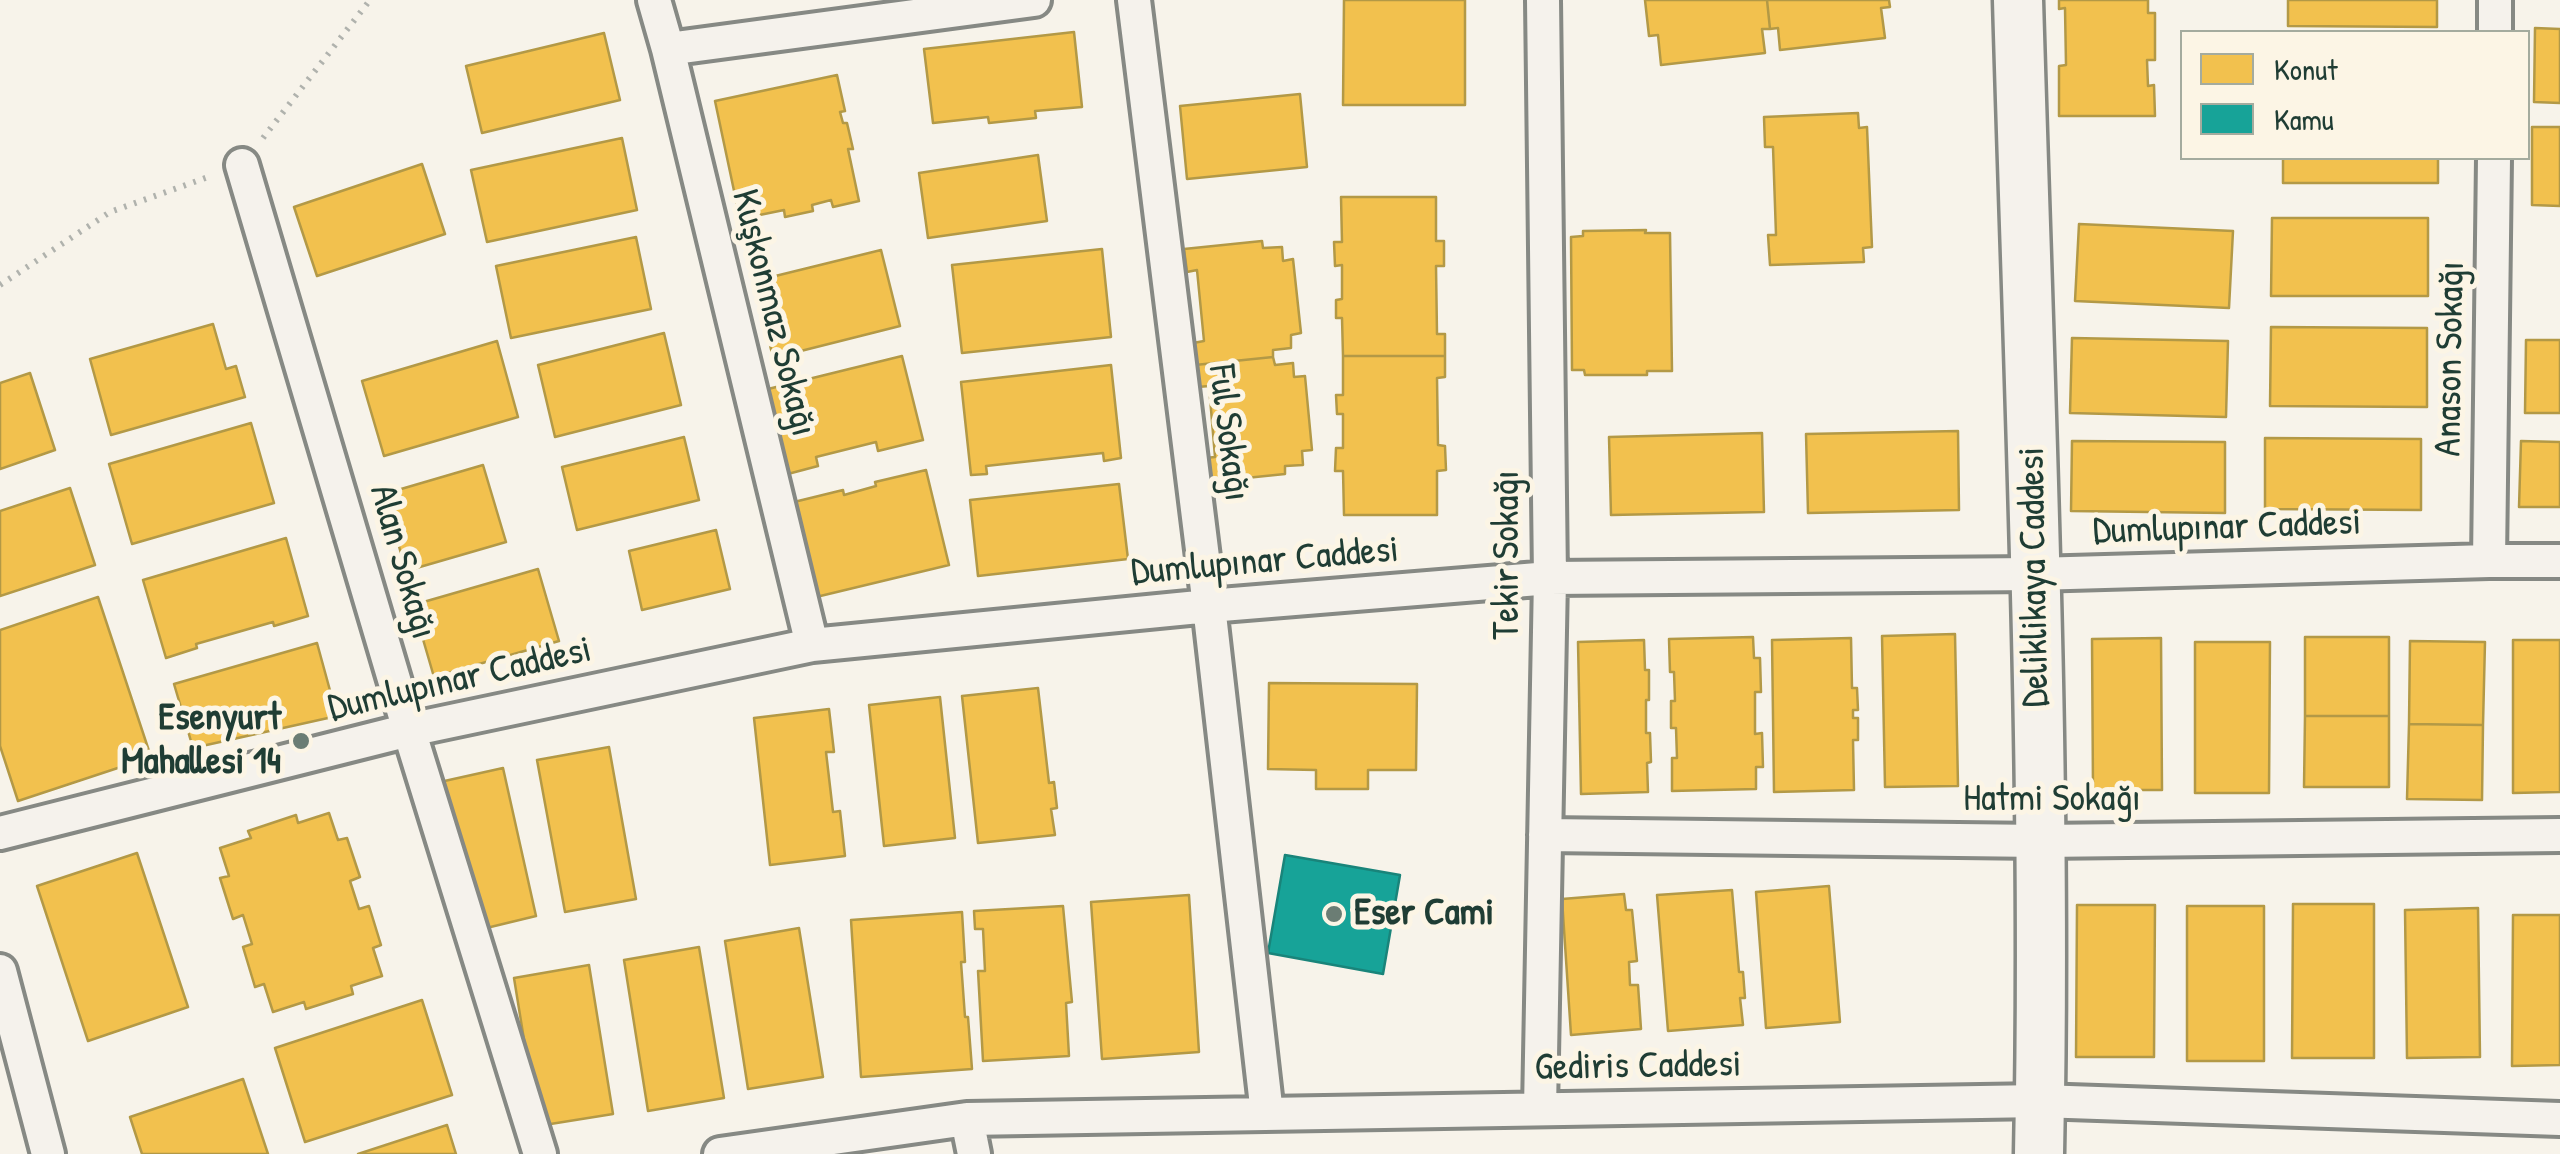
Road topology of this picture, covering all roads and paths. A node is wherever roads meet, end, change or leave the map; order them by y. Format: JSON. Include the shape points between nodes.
{"nodes":[{"id":1,"x":370,"y":0,"type":"edge"},
{"id":2,"x":654,"y":0,"type":"edge"},
{"id":3,"x":1034,"y":0,"type":"edge"},
{"id":4,"x":1134,"y":0,"type":"edge"},
{"id":5,"x":1542,"y":0,"type":"edge"},
{"id":6,"x":2018,"y":0,"type":"edge"},
{"id":7,"x":2496,"y":0,"type":"edge"},
{"id":8,"x":2495,"y":30,"type":"edge"},
{"id":9,"x":668,"y":48,"type":"junction"},
{"id":10,"x":2494,"y":160,"type":"edge"},
{"id":11,"x":242,"y":164,"type":"junction"},
{"id":12,"x":0,"y":284,"type":"edge"},
{"id":13,"x":2489,"y":561,"type":"junction"},
{"id":14,"x":2560,"y":561,"type":"edge"},
{"id":15,"x":2035,"y":574,"type":"junction"},
{"id":16,"x":1550,"y":578,"type":"junction"},
{"id":17,"x":1209,"y":606,"type":"junction"},
{"id":18,"x":812,"y":645,"type":"junction"},
{"id":19,"x":410,"y":730,"type":"junction"},
{"id":20,"x":0,"y":833,"type":"edge"},
{"id":21,"x":2560,"y":834,"type":"edge"},
{"id":22,"x":1545,"y":835,"type":"junction"},
{"id":23,"x":2041,"y":841,"type":"junction"},
{"id":24,"x":0,"y":971,"type":"edge"},
{"id":25,"x":2040,"y":1100,"type":"junction"},
{"id":26,"x":1540,"y":1109,"type":"junction"},
{"id":27,"x":1267,"y":1114,"type":"junction"},
{"id":28,"x":967,"y":1119,"type":"junction"},
{"id":29,"x":2560,"y":1119,"type":"edge"},
{"id":30,"x":48,"y":1154,"type":"edge"},
{"id":31,"x":540,"y":1154,"type":"edge"},
{"id":32,"x":720,"y":1154,"type":"edge"},
{"id":33,"x":974,"y":1154,"type":"edge"},
{"id":34,"x":2038,"y":1154,"type":"edge"}],
"edges":[{"from":1,"to":11,"type":"path"},
{"from":2,"to":9,"type":"street","name":"Kuşkonmaz Sokağı"},
{"from":3,"to":9,"type":"street"},
{"from":4,"to":17,"type":"street","name":"Ful Sokağı"},
{"from":5,"to":16,"type":"street","name":"Tekir Sokağı"},
{"from":6,"to":15,"type":"street","name":"Deliklikaya Caddesi"},
{"from":7,"to":8,"type":"street"},
{"from":9,"to":18,"type":"street","name":"Kuşkonmaz Sokağı"},
{"from":10,"to":13,"type":"street","name":"Anason Sokağı"},
{"from":11,"to":12,"type":"path","via":[[110,212]]},
{"from":11,"to":19,"type":"street","name":"Alan Sokağı"},
{"from":13,"to":14,"type":"street","name":"Dumlupınar Caddesi"},
{"from":13,"to":15,"type":"street","name":"Dumlupınar Caddesi"},
{"from":15,"to":16,"type":"street","name":"Dumlupınar Caddesi"},
{"from":15,"to":23,"type":"street","name":"Deliklikaya Caddesi"},
{"from":16,"to":17,"type":"street","name":"Dumlupınar Caddesi"},
{"from":16,"to":22,"type":"street","name":"Tekir Sokağı"},
{"from":17,"to":18,"type":"street","name":"Dumlupınar Caddesi"},
{"from":17,"to":27,"type":"street","name":"Ful Sokağı"},
{"from":18,"to":19,"type":"street","name":"Dumlupınar Caddesi"},
{"from":19,"to":20,"type":"street","name":"Dumlupınar Caddesi"},
{"from":19,"to":31,"type":"street","name":"Alan Sokağı"},
{"from":21,"to":23,"type":"street","name":"Hatmi Sokağı"},
{"from":22,"to":23,"type":"street","name":"Hatmi Sokağı"},
{"from":22,"to":26,"type":"street","name":"Tekir Sokağı"},
{"from":23,"to":25,"type":"street","name":"Deliklikaya Caddesi"},
{"from":24,"to":30,"type":"street"},
{"from":25,"to":26,"type":"street","name":"Gediris Caddesi"},
{"from":25,"to":29,"type":"street","name":"Gediris Caddesi"},
{"from":25,"to":34,"type":"street","name":"Deliklikaya Caddesi"},
{"from":26,"to":27,"type":"street","name":"Gediris Caddesi"},
{"from":27,"to":28,"type":"street","name":"Gediris Caddesi"},
{"from":28,"to":32,"type":"street","name":"Gediris Caddesi"},
{"from":28,"to":33,"type":"street"}]}
